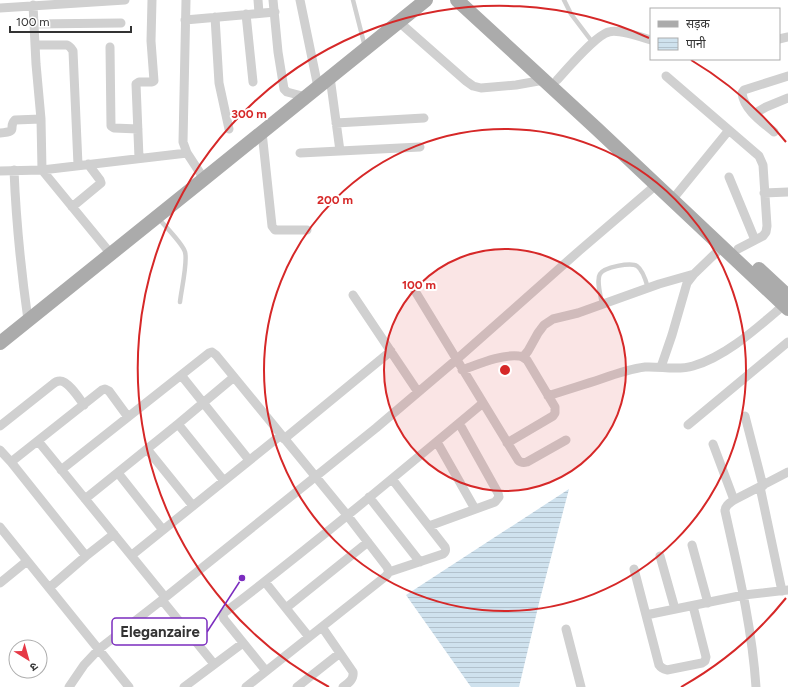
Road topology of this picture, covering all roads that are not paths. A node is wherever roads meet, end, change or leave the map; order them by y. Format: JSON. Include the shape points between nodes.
{"nodes":[{"id":1,"x":125,"y":0,"type":"edge"},
{"id":2,"x":152,"y":0,"type":"edge"},
{"id":3,"x":186,"y":0,"type":"edge"},
{"id":4,"x":258,"y":0,"type":"edge"},
{"id":5,"x":273,"y":0,"type":"edge"},
{"id":6,"x":300,"y":0,"type":"edge"},
{"id":7,"x":353,"y":0,"type":"edge"},
{"id":8,"x":426,"y":0,"type":"edge"},
{"id":9,"x":457,"y":0,"type":"edge"},
{"id":10,"x":470,"y":0,"type":"edge"},
{"id":11,"x":564,"y":0,"type":"edge"},
{"id":12,"x":33,"y":5,"type":"junction"},
{"id":13,"x":0,"y":8,"type":"edge"},
{"id":14,"x":274,"y":12,"type":"junction"},
{"id":15,"x":259,"y":13,"type":"junction"},
{"id":16,"x":246,"y":14,"type":"junction"},
{"id":17,"x":216,"y":17,"type":"junction"},
{"id":18,"x":185,"y":20,"type":"junction"},
{"id":19,"x":399,"y":22,"type":"junction"},
{"id":20,"x":121,"y":23,"type":"dead end"},
{"id":21,"x":34,"y":24,"type":"junction"},
{"id":22,"x":650,"y":40,"type":"edge"},
{"id":23,"x":593,"y":43,"type":"junction"},
{"id":24,"x":35,"y":45,"type":"junction"},
{"id":25,"x":110,"y":47,"type":"dead end"},
{"id":26,"x":366,"y":49,"type":"junction"},
{"id":27,"x":666,"y":76,"type":"dead end"},
{"id":28,"x":788,"y":76,"type":"edge"},
{"id":29,"x":330,"y":77,"type":"junction"},
{"id":30,"x":550,"y":80,"type":"junction"},
{"id":31,"x":252,"y":82,"type":"dead end"},
{"id":32,"x":318,"y":87,"type":"junction"},
{"id":33,"x":306,"y":97,"type":"junction"},
{"id":34,"x":788,"y":98,"type":"edge"},
{"id":35,"x":754,"y":114,"type":"junction"},
{"id":36,"x":424,"y":118,"type":"dead end"},
{"id":37,"x":41,"y":119,"type":"junction"},
{"id":38,"x":336,"y":123,"type":"junction"},
{"id":39,"x":138,"y":129,"type":"junction"},
{"id":40,"x":229,"y":129,"type":"dead end"},
{"id":41,"x":729,"y":130,"type":"junction"},
{"id":42,"x":262,"y":132,"type":"junction"},
{"id":43,"x":774,"y":132,"type":"dead end"},
{"id":44,"x":0,"y":133,"type":"edge"},
{"id":45,"x":420,"y":147,"type":"dead end"},
{"id":46,"x":340,"y":150,"type":"junction"},
{"id":47,"x":187,"y":153,"type":"junction"},
{"id":48,"x":300,"y":154,"type":"dead end"},
{"id":49,"x":139,"y":158,"type":"junction"},
{"id":50,"x":88,"y":164,"type":"junction"},
{"id":51,"x":78,"y":165,"type":"junction"},
{"id":52,"x":14,"y":170,"type":"junction"},
{"id":53,"x":42,"y":170,"type":"junction"},
{"id":54,"x":0,"y":171,"type":"edge"},
{"id":55,"x":729,"y":177,"type":"dead end"},
{"id":56,"x":204,"y":179,"type":"junction"},
{"id":57,"x":656,"y":185,"type":"junction"},
{"id":58,"x":788,"y":192,"type":"edge"},
{"id":59,"x":764,"y":193,"type":"junction"},
{"id":60,"x":674,"y":196,"type":"junction"},
{"id":61,"x":72,"y":207,"type":"junction"},
{"id":62,"x":157,"y":217,"type":"junction"},
{"id":63,"x":307,"y":230,"type":"dead end"},
{"id":64,"x":755,"y":240,"type":"junction"},
{"id":65,"x":722,"y":247,"type":"junction"},
{"id":66,"x":738,"y":249,"type":"junction"},
{"id":67,"x":111,"y":254,"type":"junction"},
{"id":68,"x":694,"y":274,"type":"junction"},
{"id":69,"x":648,"y":288,"type":"junction"},
{"id":70,"x":415,"y":291,"type":"dead end"},
{"id":71,"x":353,"y":295,"type":"dead end"},
{"id":72,"x":180,"y":302,"type":"dead end"},
{"id":73,"x":787,"y":303,"type":"edge"},
{"id":74,"x":602,"y":304,"type":"junction"},
{"id":75,"x":28,"y":320,"type":"junction"},
{"id":76,"x":0,"y":342,"type":"edge"},
{"id":77,"x":788,"y":342,"type":"edge"},
{"id":78,"x":391,"y":351,"type":"junction"},
{"id":79,"x":523,"y":357,"type":"junction"},
{"id":80,"x":456,"y":360,"type":"junction"},
{"id":81,"x":661,"y":367,"type":"junction"},
{"id":82,"x":462,"y":370,"type":"junction"},
{"id":83,"x":181,"y":375,"type":"junction"},
{"id":84,"x":234,"y":377,"type":"junction"},
{"id":85,"x":418,"y":392,"type":"junction"},
{"id":86,"x":548,"y":396,"type":"junction"},
{"id":87,"x":204,"y":403,"type":"junction"},
{"id":88,"x":483,"y":403,"type":"junction"},
{"id":89,"x":84,"y":404,"type":"junction"},
{"id":90,"x":745,"y":416,"type":"dead end"},
{"id":91,"x":128,"y":417,"type":"junction"},
{"id":92,"x":459,"y":423,"type":"junction"},
{"id":93,"x":178,"y":424,"type":"junction"},
{"id":94,"x":688,"y":425,"type":"dead end"},
{"id":95,"x":0,"y":426,"type":"edge"},
{"id":96,"x":282,"y":437,"type":"junction"},
{"id":97,"x":566,"y":440,"type":"dead end"},
{"id":98,"x":38,"y":441,"type":"junction"},
{"id":99,"x":437,"y":442,"type":"junction"},
{"id":100,"x":507,"y":443,"type":"junction"},
{"id":101,"x":713,"y":444,"type":"dead end"},
{"id":102,"x":147,"y":449,"type":"junction"},
{"id":103,"x":0,"y":450,"type":"edge"},
{"id":104,"x":249,"y":460,"type":"junction"},
{"id":105,"x":11,"y":462,"type":"junction"},
{"id":106,"x":61,"y":470,"type":"junction"},
{"id":107,"x":788,"y":472,"type":"edge"},
{"id":108,"x":118,"y":473,"type":"junction"},
{"id":109,"x":315,"y":477,"type":"junction"},
{"id":110,"x":392,"y":479,"type":"junction"},
{"id":111,"x":224,"y":481,"type":"junction"},
{"id":112,"x":761,"y":486,"type":"junction"},
{"id":113,"x":369,"y":497,"type":"junction"},
{"id":114,"x":85,"y":499,"type":"junction"},
{"id":115,"x":734,"y":500,"type":"junction"},
{"id":116,"x":193,"y":506,"type":"junction"},
{"id":117,"x":476,"y":509,"type":"junction"},
{"id":118,"x":347,"y":516,"type":"junction"},
{"id":119,"x":429,"y":526,"type":"junction"},
{"id":120,"x":0,"y":527,"type":"edge"},
{"id":121,"x":163,"y":530,"type":"junction"},
{"id":122,"x":114,"y":534,"type":"junction"},
{"id":123,"x":368,"y":542,"type":"junction"},
{"id":124,"x":692,"y":545,"type":"dead end"},
{"id":125,"x":132,"y":555,"type":"junction"},
{"id":126,"x":86,"y":556,"type":"junction"},
{"id":127,"x":660,"y":556,"type":"dead end"},
{"id":128,"x":27,"y":561,"type":"junction"},
{"id":129,"x":420,"y":562,"type":"junction"},
{"id":130,"x":634,"y":569,"type":"dead end"},
{"id":131,"x":389,"y":572,"type":"junction"},
{"id":132,"x":265,"y":582,"type":"junction"},
{"id":133,"x":0,"y":583,"type":"edge"},
{"id":134,"x":49,"y":588,"type":"junction"},
{"id":135,"x":785,"y":591,"type":"edge"},
{"id":136,"x":744,"y":595,"type":"junction"},
{"id":137,"x":164,"y":599,"type":"junction"},
{"id":138,"x":708,"y":603,"type":"junction"},
{"id":139,"x":693,"y":606,"type":"junction"},
{"id":140,"x":286,"y":608,"type":"junction"},
{"id":141,"x":674,"y":609,"type":"junction"},
{"id":142,"x":646,"y":615,"type":"junction"},
{"id":143,"x":322,"y":627,"type":"junction"},
{"id":144,"x":566,"y":629,"type":"dead end"},
{"id":145,"x":310,"y":637,"type":"junction"},
{"id":146,"x":243,"y":642,"type":"junction"},
{"id":147,"x":99,"y":649,"type":"junction"},
{"id":148,"x":340,"y":653,"type":"junction"},
{"id":149,"x":214,"y":664,"type":"junction"},
{"id":150,"x":266,"y":671,"type":"junction"},
{"id":151,"x":69,"y":687,"type":"edge"},
{"id":152,"x":130,"y":687,"type":"edge"},
{"id":153,"x":184,"y":687,"type":"edge"},
{"id":154,"x":246,"y":687,"type":"edge"},
{"id":155,"x":297,"y":687,"type":"edge"},
{"id":156,"x":343,"y":687,"type":"edge"},
{"id":157,"x":581,"y":687,"type":"edge"},
{"id":158,"x":756,"y":687,"type":"edge"}],
"edges":[{"from":1,"to":12,"type":"street"},
{"from":2,"to":39,"type":"street","via":[[151,41],[154,81],[136,84]]},
{"from":3,"to":18,"type":"street"},
{"from":4,"to":15,"type":"street"},
{"from":5,"to":14,"type":"street"},
{"from":6,"to":32,"type":"street"},
{"from":7,"to":26,"type":"lane"},
{"from":8,"to":19,"type":"main road"},
{"from":9,"to":30,"type":"main road"},
{"from":10,"to":30,"type":"main road"},
{"from":11,"to":23,"type":"lane","via":[[571,14]]},
{"from":12,"to":13,"type":"street"},
{"from":12,"to":21,"type":"street"},
{"from":14,"to":15,"type":"street"},
{"from":14,"to":33,"type":"street","via":[[284,89]]},
{"from":15,"to":16,"type":"street"},
{"from":16,"to":17,"type":"street"},
{"from":16,"to":31,"type":"street"},
{"from":17,"to":18,"type":"street"},
{"from":17,"to":40,"type":"street","via":[[219,83]]},
{"from":18,"to":47,"type":"street","via":[[183,142]]},
{"from":19,"to":26,"type":"main road"},
{"from":19,"to":30,"type":"street","via":[[473,86],[481,88]]},
{"from":20,"to":21,"type":"street"},
{"from":21,"to":24,"type":"street"},
{"from":22,"to":23,"type":"street","via":[[608,32]]},
{"from":23,"to":30,"type":"street"},
{"from":24,"to":37,"type":"street"},
{"from":24,"to":51,"type":"street","via":[[67,45],[72,48]]},
{"from":25,"to":39,"type":"street","via":[[112,126]]},
{"from":26,"to":29,"type":"main road"},
{"from":27,"to":41,"type":"street"},
{"from":28,"to":35,"type":"street","via":[[744,90],[744,102]]},
{"from":29,"to":32,"type":"main road"},
{"from":29,"to":38,"type":"street"},
{"from":30,"to":57,"type":"main road"},
{"from":30,"to":60,"type":"main road"},
{"from":32,"to":33,"type":"main road"},
{"from":33,"to":42,"type":"main road"},
{"from":34,"to":35,"type":"street"},
{"from":35,"to":43,"type":"street"},
{"from":36,"to":38,"type":"street"},
{"from":37,"to":44,"type":"street","via":[[15,120],[11,131]]},
{"from":37,"to":53,"type":"street"},
{"from":38,"to":46,"type":"street"},
{"from":39,"to":49,"type":"street"},
{"from":41,"to":59,"type":"street","via":[[762,160]]},
{"from":41,"to":60,"type":"street"},
{"from":42,"to":56,"type":"main road"},
{"from":42,"to":63,"type":"street","via":[[272,226],[275,230]]},
{"from":45,"to":46,"type":"street"},
{"from":46,"to":48,"type":"street"},
{"from":47,"to":49,"type":"street"},
{"from":47,"to":56,"type":"street"},
{"from":49,"to":50,"type":"street"},
{"from":50,"to":51,"type":"street"},
{"from":50,"to":61,"type":"street","via":[[100,183]]},
{"from":51,"to":53,"type":"street"},
{"from":52,"to":53,"type":"street"},
{"from":52,"to":54,"type":"street"},
{"from":52,"to":75,"type":"street","via":[[21,273]]},
{"from":53,"to":61,"type":"street"},
{"from":55,"to":64,"type":"street"},
{"from":56,"to":62,"type":"main road"},
{"from":57,"to":60,"type":"main road"},
{"from":57,"to":80,"type":"street"},
{"from":58,"to":59,"type":"street"},
{"from":59,"to":64,"type":"street","via":[[766,232]]},
{"from":60,"to":65,"type":"main road"},
{"from":60,"to":66,"type":"main road"},
{"from":61,"to":67,"type":"street"},
{"from":62,"to":67,"type":"main road"},
{"from":62,"to":72,"type":"lane","via":[[185,252]]},
{"from":64,"to":66,"type":"street"},
{"from":65,"to":68,"type":"street"},
{"from":65,"to":73,"type":"main road"},
{"from":66,"to":73,"type":"main road"},
{"from":67,"to":75,"type":"main road"},
{"from":68,"to":69,"type":"street"},
{"from":68,"to":81,"type":"street","via":[[687,283]]},
{"from":69,"to":74,"type":"street"},
{"from":69,"to":74,"type":"lane","via":[[639,267],[629,264],[608,268],[603,270],[598,280]]},
{"from":70,"to":80,"type":"street"},
{"from":71,"to":78,"type":"street"},
{"from":73,"to":81,"type":"street","via":[[750,334],[710,359],[693,366]]},
{"from":74,"to":79,"type":"street","via":[[544,324]]},
{"from":75,"to":76,"type":"main road"},
{"from":77,"to":94,"type":"street"},
{"from":78,"to":85,"type":"street"},
{"from":78,"to":96,"type":"street"},
{"from":79,"to":82,"type":"street","via":[[496,358]]},
{"from":79,"to":86,"type":"street"},
{"from":80,"to":82,"type":"street"},
{"from":80,"to":85,"type":"street"},
{"from":81,"to":86,"type":"street","via":[[628,370]]},
{"from":82,"to":88,"type":"street"},
{"from":83,"to":84,"type":"street","via":[[212,352]]},
{"from":83,"to":87,"type":"street"},
{"from":83,"to":91,"type":"street"},
{"from":84,"to":87,"type":"street"},
{"from":84,"to":96,"type":"street"},
{"from":85,"to":109,"type":"street"},
{"from":86,"to":100,"type":"street","via":[[556,410],[553,416]]},
{"from":87,"to":93,"type":"street"},
{"from":87,"to":104,"type":"street"},
{"from":88,"to":92,"type":"street"},
{"from":88,"to":100,"type":"street"},
{"from":89,"to":91,"type":"street","via":[[105,389]]},
{"from":89,"to":95,"type":"street","via":[[68,385],[58,381]]},
{"from":89,"to":98,"type":"street"},
{"from":90,"to":112,"type":"street"},
{"from":91,"to":106,"type":"street"},
{"from":92,"to":99,"type":"street"},
{"from":92,"to":117,"type":"street","via":[[499,497],[495,502]]},
{"from":93,"to":102,"type":"street"},
{"from":93,"to":111,"type":"street"},
{"from":96,"to":104,"type":"street"},
{"from":96,"to":109,"type":"street"},
{"from":97,"to":100,"type":"street","via":[[524,463],[518,460]]},
{"from":98,"to":105,"type":"street"},
{"from":98,"to":106,"type":"street"},
{"from":99,"to":110,"type":"street"},
{"from":99,"to":117,"type":"street"},
{"from":101,"to":115,"type":"street"},
{"from":102,"to":108,"type":"street"},
{"from":102,"to":116,"type":"street"},
{"from":103,"to":105,"type":"street"},
{"from":104,"to":111,"type":"street"},
{"from":105,"to":126,"type":"street"},
{"from":106,"to":114,"type":"street"},
{"from":107,"to":112,"type":"street"},
{"from":108,"to":114,"type":"street"},
{"from":108,"to":121,"type":"street"},
{"from":109,"to":118,"type":"street"},
{"from":109,"to":137,"type":"street"},
{"from":110,"to":113,"type":"street"},
{"from":110,"to":119,"type":"street"},
{"from":111,"to":116,"type":"street"},
{"from":112,"to":115,"type":"street"},
{"from":112,"to":135,"type":"street"},
{"from":113,"to":118,"type":"street"},
{"from":113,"to":129,"type":"street"},
{"from":114,"to":122,"type":"street"},
{"from":115,"to":136,"type":"street","via":[[727,504],[725,511]]},
{"from":116,"to":121,"type":"street"},
{"from":117,"to":119,"type":"street"},
{"from":118,"to":123,"type":"street"},
{"from":118,"to":132,"type":"street"},
{"from":119,"to":129,"type":"street","via":[[446,550],[443,554]]},
{"from":120,"to":128,"type":"street"},
{"from":121,"to":125,"type":"street"},
{"from":122,"to":125,"type":"street"},
{"from":122,"to":126,"type":"street"},
{"from":123,"to":131,"type":"street"},
{"from":123,"to":140,"type":"street"},
{"from":124,"to":138,"type":"street"},
{"from":125,"to":137,"type":"street"},
{"from":126,"to":134,"type":"street"},
{"from":127,"to":141,"type":"street"},
{"from":128,"to":133,"type":"street"},
{"from":128,"to":134,"type":"street"},
{"from":129,"to":131,"type":"street"},
{"from":130,"to":142,"type":"street"},
{"from":131,"to":143,"type":"street"},
{"from":132,"to":140,"type":"street"},
{"from":132,"to":146,"type":"street","via":[[224,613],[224,619]]},
{"from":134,"to":147,"type":"street"},
{"from":135,"to":136,"type":"street"},
{"from":136,"to":138,"type":"street"},
{"from":136,"to":158,"type":"street"},
{"from":137,"to":147,"type":"street"},
{"from":137,"to":149,"type":"street"},
{"from":138,"to":139,"type":"street"},
{"from":139,"to":141,"type":"street"},
{"from":139,"to":142,"type":"street","via":[[705,661],[667,670],[659,665]]},
{"from":140,"to":145,"type":"street"},
{"from":141,"to":142,"type":"street"},
{"from":143,"to":145,"type":"street"},
{"from":143,"to":148,"type":"street"},
{"from":144,"to":157,"type":"street"},
{"from":145,"to":150,"type":"street"},
{"from":146,"to":149,"type":"street"},
{"from":146,"to":150,"type":"street"},
{"from":147,"to":151,"type":"street"},
{"from":147,"to":152,"type":"street"},
{"from":148,"to":155,"type":"street"},
{"from":148,"to":156,"type":"street","via":[[353,672],[352,680]]},
{"from":149,"to":153,"type":"street"},
{"from":150,"to":154,"type":"street"}]}
